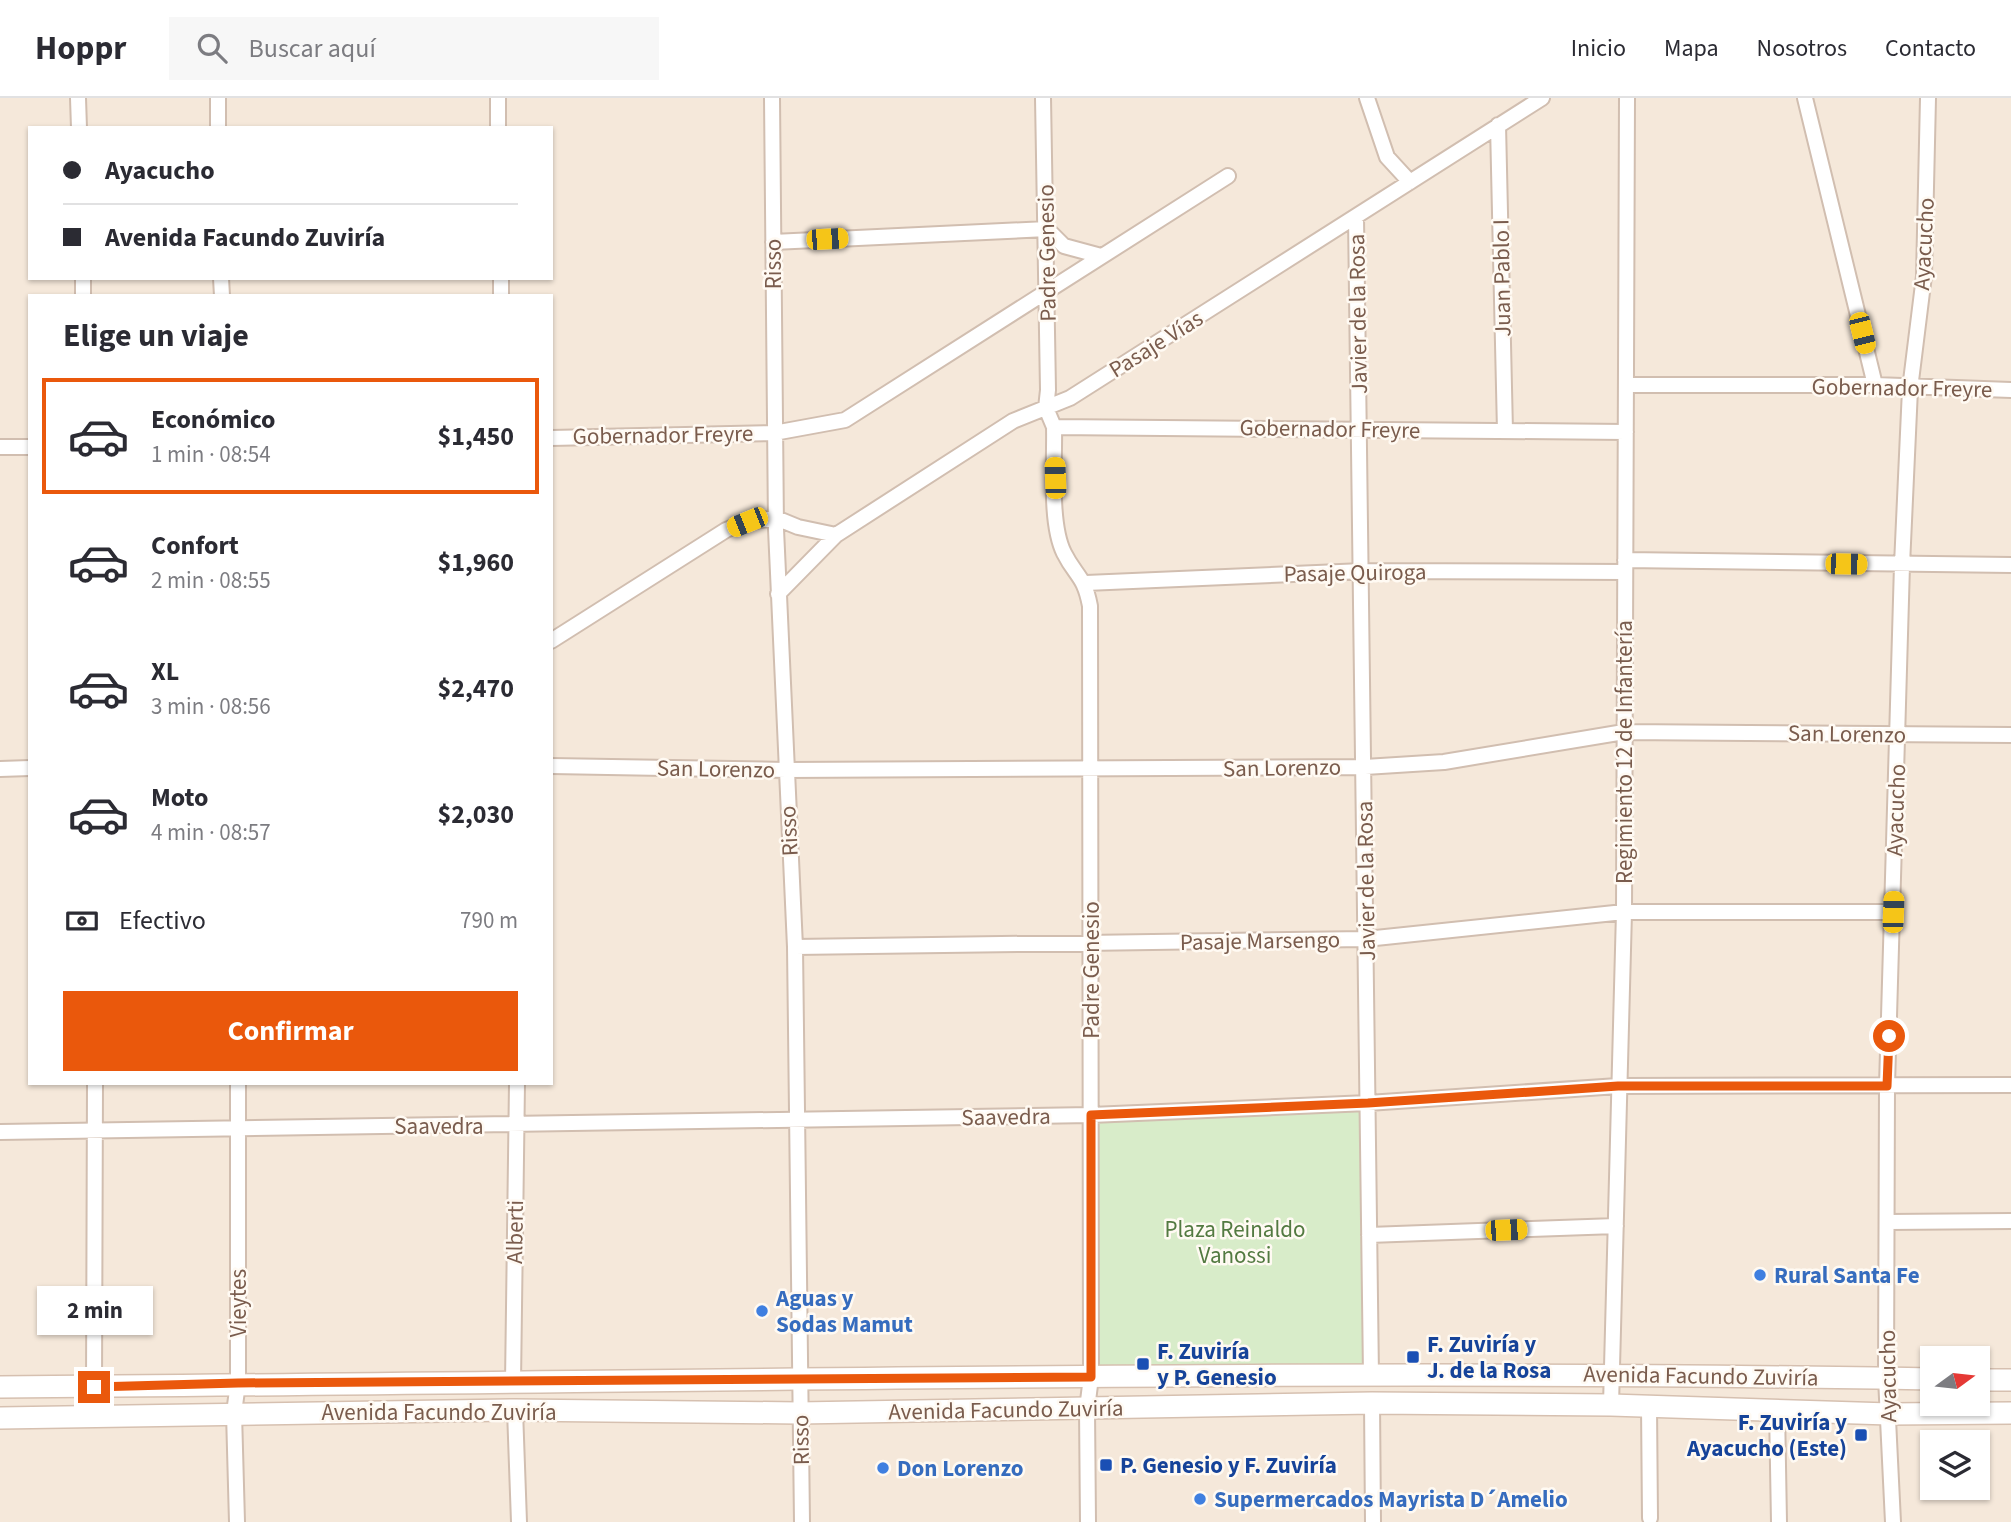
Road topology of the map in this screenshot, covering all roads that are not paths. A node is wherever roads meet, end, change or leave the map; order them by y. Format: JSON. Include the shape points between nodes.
{"nodes":[{"id":1,"x":78,"y":98,"type":"edge"},
{"id":2,"x":218,"y":98,"type":"edge"},
{"id":3,"x":498,"y":98,"type":"edge"},
{"id":4,"x":772,"y":98,"type":"edge"},
{"id":5,"x":1043,"y":98,"type":"edge"},
{"id":6,"x":1367,"y":98,"type":"edge"},
{"id":7,"x":1542,"y":98,"type":"edge"},
{"id":8,"x":1627,"y":98,"type":"edge"},
{"id":9,"x":1805,"y":98,"type":"edge"},
{"id":10,"x":1928,"y":98,"type":"edge"},
{"id":11,"x":1498,"y":125,"type":"junction"},
{"id":12,"x":79,"y":126,"type":"edge"},
{"id":13,"x":218,"y":126,"type":"edge"},
{"id":14,"x":498,"y":126,"type":"edge"},
{"id":15,"x":1227,"y":176,"type":"dead end"},
{"id":16,"x":1410,"y":182,"type":"junction"},
{"id":17,"x":1356,"y":217,"type":"junction"},
{"id":18,"x":1048,"y":229,"type":"junction"},
{"id":19,"x":773,"y":242,"type":"junction"},
{"id":20,"x":1101,"y":256,"type":"junction"},
{"id":21,"x":1048,"y":290,"type":"junction"},
{"id":22,"x":1626,"y":385,"type":"junction"},
{"id":23,"x":1875,"y":385,"type":"junction"},
{"id":24,"x":1910,"y":389,"type":"junction"},
{"id":25,"x":2011,"y":390,"type":"edge"},
{"id":26,"x":1046,"y":408,"type":"junction"},
{"id":27,"x":1054,"y":427,"type":"junction"},
{"id":28,"x":1360,"y":428,"type":"junction"},
{"id":29,"x":1505,"y":431,"type":"junction"},
{"id":30,"x":1626,"y":432,"type":"junction"},
{"id":31,"x":774,"y":433,"type":"junction"},
{"id":32,"x":553,"y":438,"type":"edge"},
{"id":33,"x":0,"y":447,"type":"edge"},
{"id":34,"x":28,"y":447,"type":"edge"},
{"id":35,"x":776,"y":518,"type":"junction"},
{"id":36,"x":836,"y":535,"type":"junction"},
{"id":37,"x":1902,"y":565,"type":"junction"},
{"id":38,"x":2011,"y":565,"type":"edge"},
{"id":39,"x":1625,"y":566,"type":"junction"},
{"id":40,"x":1363,"y":571,"type":"junction"},
{"id":41,"x":1086,"y":583,"type":"junction"},
{"id":42,"x":778,"y":594,"type":"junction"},
{"id":43,"x":553,"y":640,"type":"edge"},
{"id":44,"x":1624,"y":732,"type":"junction"},
{"id":45,"x":2011,"y":734,"type":"edge"},
{"id":46,"x":1898,"y":735,"type":"junction"},
{"id":47,"x":553,"y":766,"type":"edge"},
{"id":48,"x":1365,"y":767,"type":"junction"},
{"id":49,"x":28,"y":768,"type":"edge"},
{"id":50,"x":0,"y":769,"type":"edge"},
{"id":51,"x":786,"y":770,"type":"junction"},
{"id":52,"x":1091,"y":770,"type":"junction"},
{"id":53,"x":1624,"y":912,"type":"junction"},
{"id":54,"x":1893,"y":912,"type":"junction"},
{"id":55,"x":1366,"y":939,"type":"junction"},
{"id":56,"x":1091,"y":943,"type":"junction"},
{"id":57,"x":795,"y":947,"type":"junction"},
{"id":58,"x":95,"y":1085,"type":"edge"},
{"id":59,"x":238,"y":1085,"type":"edge"},
{"id":60,"x":517,"y":1085,"type":"edge"},
{"id":61,"x":2011,"y":1085,"type":"edge"},
{"id":62,"x":1618,"y":1086,"type":"junction"},
{"id":63,"x":1887,"y":1086,"type":"junction"},
{"id":64,"x":1368,"y":1103,"type":"junction"},
{"id":65,"x":1091,"y":1115,"type":"junction"},
{"id":66,"x":799,"y":1120,"type":"junction"},
{"id":67,"x":517,"y":1125,"type":"junction"},
{"id":68,"x":238,"y":1127,"type":"junction"},
{"id":69,"x":95,"y":1130,"type":"junction"},
{"id":70,"x":0,"y":1132,"type":"edge"},
{"id":71,"x":2011,"y":1221,"type":"edge"},
{"id":72,"x":1888,"y":1222,"type":"junction"},
{"id":73,"x":1616,"y":1226,"type":"junction"},
{"id":74,"x":1369,"y":1235,"type":"junction"},
{"id":75,"x":1612,"y":1374,"type":"junction"},
{"id":76,"x":1371,"y":1376,"type":"junction"},
{"id":77,"x":1091,"y":1377,"type":"junction"},
{"id":78,"x":1886,"y":1378,"type":"junction"},
{"id":79,"x":1920,"y":1379,"type":"edge"},
{"id":80,"x":1990,"y":1380,"type":"edge"},
{"id":81,"x":2011,"y":1380,"type":"edge"},
{"id":82,"x":800,"y":1381,"type":"junction"},
{"id":83,"x":513,"y":1382,"type":"junction"},
{"id":84,"x":238,"y":1383,"type":"junction"},
{"id":85,"x":0,"y":1387,"type":"edge"},
{"id":86,"x":94,"y":1387,"type":"junction"},
{"id":87,"x":1373,"y":1403,"type":"junction"},
{"id":88,"x":1611,"y":1405,"type":"junction"},
{"id":89,"x":1649,"y":1406,"type":"junction"},
{"id":90,"x":1087,"y":1409,"type":"junction"},
{"id":91,"x":1777,"y":1409,"type":"junction"},
{"id":92,"x":515,"y":1410,"type":"junction"},
{"id":93,"x":234,"y":1413,"type":"junction"},
{"id":94,"x":800,"y":1413,"type":"junction"},
{"id":95,"x":1889,"y":1413,"type":"junction"},
{"id":96,"x":2011,"y":1413,"type":"edge"},
{"id":97,"x":0,"y":1418,"type":"edge"},
{"id":98,"x":1650,"y":1518,"type":"dead end"},
{"id":99,"x":236,"y":1522,"type":"edge"},
{"id":100,"x":519,"y":1522,"type":"edge"},
{"id":101,"x":802,"y":1522,"type":"edge"},
{"id":102,"x":1088,"y":1522,"type":"edge"},
{"id":103,"x":1373,"y":1522,"type":"edge"},
{"id":104,"x":1779,"y":1522,"type":"edge"},
{"id":105,"x":1893,"y":1522,"type":"edge"}],
"edges":[{"from":1,"to":12,"type":"street"},
{"from":2,"to":13,"type":"street"},
{"from":3,"to":14,"type":"street"},
{"from":4,"to":19,"type":"street","name":"Risso"},
{"from":5,"to":18,"type":"street","name":"Padre Genesio"},
{"from":6,"to":16,"type":"street","via":[[1387,157]]},
{"from":7,"to":11,"type":"street","name":"Pasaje Vías"},
{"from":8,"to":22,"type":"street","name":"Regimiento 12 de Infantería"},
{"from":9,"to":23,"type":"street"},
{"from":10,"to":24,"type":"street","name":"Ayacucho","via":[[1924,276]]},
{"from":11,"to":16,"type":"street","name":"Pasaje Vías"},
{"from":11,"to":29,"type":"street","name":"Juan Pablo I"},
{"from":15,"to":20,"type":"street"},
{"from":16,"to":17,"type":"street","name":"Pasaje Vías"},
{"from":17,"to":26,"type":"street","name":"Pasaje Vías","via":[[1070,398]]},
{"from":17,"to":28,"type":"street","name":"Javier de la Rosa"},
{"from":18,"to":19,"type":"street"},
{"from":18,"to":20,"type":"street","via":[[1064,246]]},
{"from":18,"to":21,"type":"street","name":"Padre Genesio"},
{"from":19,"to":31,"type":"street","name":"Risso"},
{"from":20,"to":21,"type":"street"},
{"from":21,"to":26,"type":"street","name":"Padre Genesio"},
{"from":21,"to":31,"type":"street","via":[[845,420]]},
{"from":22,"to":23,"type":"street","name":"Gobernador Freyre"},
{"from":22,"to":30,"type":"street","name":"Regimiento 12 de Infantería"},
{"from":23,"to":24,"type":"street","name":"Gobernador Freyre"},
{"from":24,"to":25,"type":"street","name":"Gobernador Freyre"},
{"from":24,"to":37,"type":"street","name":"Ayacucho"},
{"from":26,"to":27,"type":"street"},
{"from":26,"to":36,"type":"street","name":"Pasaje Vías","via":[[1013,421]]},
{"from":27,"to":28,"type":"street","name":"Gobernador Freyre"},
{"from":27,"to":41,"type":"street","via":[[1057,530],[1063,553]]},
{"from":28,"to":29,"type":"street","name":"Gobernador Freyre"},
{"from":28,"to":40,"type":"street","name":"Javier de la Rosa"},
{"from":29,"to":30,"type":"street","name":"Gobernador Freyre"},
{"from":30,"to":39,"type":"street","name":"Regimiento 12 de Infantería"},
{"from":31,"to":32,"type":"street","name":"Gobernador Freyre"},
{"from":31,"to":35,"type":"street","name":"Risso"},
{"from":33,"to":34,"type":"street"},
{"from":35,"to":36,"type":"street"},
{"from":35,"to":42,"type":"street","name":"Risso"},
{"from":35,"to":43,"type":"street","via":[[726,530]]},
{"from":36,"to":42,"type":"street","name":"Pasaje Vías"},
{"from":37,"to":38,"type":"street","name":"Pasaje Quiroga"},
{"from":37,"to":39,"type":"street","name":"Pasaje Quiroga"},
{"from":37,"to":46,"type":"street","name":"Ayacucho"},
{"from":39,"to":40,"type":"street","name":"Pasaje Quiroga"},
{"from":39,"to":44,"type":"street","name":"Regimiento 12 de Infantería"},
{"from":40,"to":41,"type":"street","name":"Pasaje Quiroga"},
{"from":40,"to":48,"type":"street","name":"Javier de la Rosa"},
{"from":41,"to":52,"type":"street","name":"Padre Genesio"},
{"from":42,"to":51,"type":"street","name":"Risso"},
{"from":44,"to":46,"type":"street","name":"San Lorenzo"},
{"from":44,"to":48,"type":"street","name":"San Lorenzo","via":[[1444,762]]},
{"from":44,"to":53,"type":"street","name":"Regimiento 12 de Infantería"},
{"from":45,"to":46,"type":"street","name":"San Lorenzo"},
{"from":46,"to":54,"type":"street","name":"Ayacucho"},
{"from":47,"to":51,"type":"street","name":"San Lorenzo"},
{"from":48,"to":52,"type":"street","name":"San Lorenzo"},
{"from":48,"to":55,"type":"street","name":"Javier de la Rosa"},
{"from":49,"to":50,"type":"street"},
{"from":51,"to":52,"type":"street","name":"San Lorenzo"},
{"from":51,"to":57,"type":"street","name":"Risso"},
{"from":52,"to":56,"type":"street","name":"Padre Genesio"},
{"from":53,"to":54,"type":"street","name":"Pasaje Marsengo"},
{"from":53,"to":55,"type":"street","name":"Pasaje Marsengo"},
{"from":53,"to":62,"type":"street","name":"Regimiento 12 de Infantería"},
{"from":54,"to":63,"type":"street","name":"Ayacucho"},
{"from":55,"to":56,"type":"street","name":"Pasaje Marsengo"},
{"from":55,"to":64,"type":"street","name":"Javier de la Rosa"},
{"from":56,"to":57,"type":"street","name":"Pasaje Marsengo"},
{"from":56,"to":65,"type":"street","name":"Padre Genesio"},
{"from":57,"to":66,"type":"street","name":"Risso"},
{"from":58,"to":69,"type":"street"},
{"from":59,"to":68,"type":"street","name":"Vieytes"},
{"from":60,"to":67,"type":"street","name":"Alberti"},
{"from":61,"to":63,"type":"street","name":"Saavedra"},
{"from":62,"to":63,"type":"street","name":"Saavedra"},
{"from":62,"to":64,"type":"street","name":"Saavedra"},
{"from":62,"to":73,"type":"street","name":"Regimiento 12 de Infantería"},
{"from":63,"to":72,"type":"street","name":"Ayacucho"},
{"from":64,"to":65,"type":"street","name":"Saavedra"},
{"from":64,"to":74,"type":"street","name":"Javier de la Rosa"},
{"from":65,"to":66,"type":"street","name":"Saavedra"},
{"from":65,"to":77,"type":"street","name":"Padre Genesio"},
{"from":66,"to":67,"type":"street","name":"Saavedra"},
{"from":66,"to":82,"type":"street","name":"Risso"},
{"from":67,"to":68,"type":"street","name":"Saavedra"},
{"from":67,"to":83,"type":"street","name":"Alberti"},
{"from":68,"to":69,"type":"street","name":"Saavedra"},
{"from":68,"to":84,"type":"street","name":"Vieytes"},
{"from":69,"to":70,"type":"street","name":"Saavedra"},
{"from":69,"to":86,"type":"street"},
{"from":71,"to":72,"type":"street"},
{"from":72,"to":78,"type":"street","name":"Ayacucho"},
{"from":73,"to":74,"type":"street"},
{"from":73,"to":75,"type":"street","name":"Regimiento 12 de Infantería"},
{"from":74,"to":76,"type":"street","name":"Javier de la Rosa"},
{"from":75,"to":76,"type":"main road","name":"Avenida Facundo Zuviría"},
{"from":75,"to":78,"type":"main road","name":"Avenida Facundo Zuviría"},
{"from":75,"to":88,"type":"street","name":"Regimiento 12 de Infantería"},
{"from":76,"to":77,"type":"main road","name":"Avenida Facundo Zuviría"},
{"from":77,"to":82,"type":"main road","name":"Avenida Facundo Zuviría"},
{"from":77,"to":90,"type":"street","name":"Padre Genesio"},
{"from":78,"to":79,"type":"main road","name":"Avenida Facundo Zuviría"},
{"from":78,"to":95,"type":"street","name":"Ayacucho"},
{"from":80,"to":81,"type":"main road"},
{"from":82,"to":83,"type":"main road","name":"Avenida Facundo Zuviría"},
{"from":82,"to":94,"type":"street","name":"Risso"},
{"from":83,"to":84,"type":"main road","name":"Avenida Facundo Zuviría"},
{"from":84,"to":86,"type":"main road","name":"Avenida Facundo Zuviría"},
{"from":84,"to":93,"type":"street","name":"Vieytes"},
{"from":85,"to":86,"type":"main road","name":"Avenida Facundo Zuviría"},
{"from":87,"to":88,"type":"main road","name":"Avenida Facundo Zuviría"},
{"from":87,"to":90,"type":"main road","name":"Avenida Facundo Zuviría"},
{"from":87,"to":103,"type":"street"},
{"from":88,"to":89,"type":"main road","name":"Avenida Facundo Zuviría"},
{"from":89,"to":91,"type":"main road","name":"Avenida Facundo Zuviría"},
{"from":89,"to":98,"type":"street"},
{"from":90,"to":94,"type":"main road","name":"Avenida Facundo Zuviría"},
{"from":90,"to":102,"type":"street","name":"Padre Genesio"},
{"from":91,"to":95,"type":"main road","name":"Avenida Facundo Zuviría"},
{"from":91,"to":104,"type":"street"},
{"from":92,"to":93,"type":"main road","name":"Avenida Facundo Zuviría"},
{"from":92,"to":94,"type":"main road","name":"Avenida Facundo Zuviría"},
{"from":92,"to":100,"type":"street"},
{"from":93,"to":97,"type":"main road","name":"Avenida Facundo Zuviría"},
{"from":93,"to":99,"type":"street","name":"Vieytes"},
{"from":94,"to":101,"type":"street","name":"Risso"},
{"from":95,"to":96,"type":"main road","name":"Avenida Facundo Zuviría"},
{"from":95,"to":105,"type":"street","name":"Ayacucho"}]}
